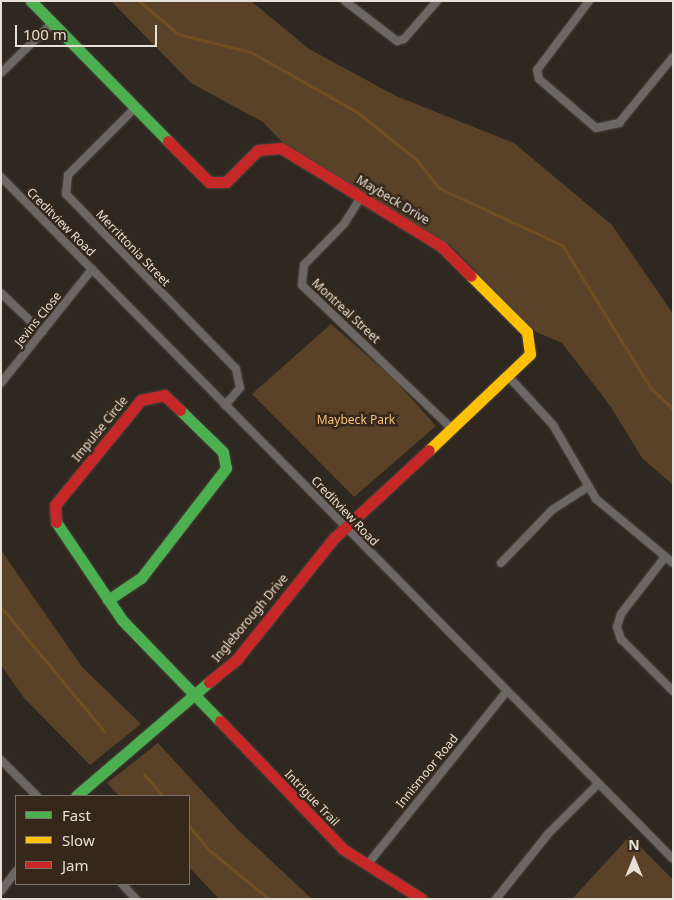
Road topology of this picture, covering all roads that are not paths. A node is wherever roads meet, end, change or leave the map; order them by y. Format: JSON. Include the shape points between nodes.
{"nodes":[{"id":1,"x":31,"y":1,"type":"edge"},
{"id":2,"x":345,"y":1,"type":"edge"},
{"id":3,"x":437,"y":1,"type":"edge"},
{"id":4,"x":589,"y":1,"type":"edge"},
{"id":5,"x":52,"y":23,"type":"junction"},
{"id":6,"x":673,"y":57,"type":"edge"},
{"id":7,"x":1,"y":72,"type":"edge"},
{"id":8,"x":136,"y":108,"type":"junction"},
{"id":9,"x":1,"y":178,"type":"edge"},
{"id":10,"x":361,"y":197,"type":"junction"},
{"id":11,"x":92,"y":269,"type":"junction"},
{"id":12,"x":1,"y":293,"type":"edge"},
{"id":13,"x":42,"y":332,"type":"junction"},
{"id":14,"x":508,"y":376,"type":"junction"},
{"id":15,"x":1,"y":383,"type":"edge"},
{"id":16,"x":225,"y":405,"type":"junction"},
{"id":17,"x":453,"y":430,"type":"junction"},
{"id":18,"x":586,"y":488,"type":"junction"},
{"id":19,"x":346,"y":527,"type":"junction"},
{"id":20,"x":665,"y":557,"type":"junction"},
{"id":21,"x":501,"y":563,"type":"dead end"},
{"id":22,"x":673,"y":563,"type":"edge"},
{"id":23,"x":108,"y":600,"type":"junction"},
{"id":24,"x":506,"y":691,"type":"junction"},
{"id":25,"x":673,"y":691,"type":"edge"},
{"id":26,"x":197,"y":697,"type":"junction"},
{"id":27,"x":1,"y":760,"type":"edge"},
{"id":28,"x":598,"y":784,"type":"junction"},
{"id":29,"x":36,"y":795,"type":"edge"},
{"id":30,"x":77,"y":795,"type":"edge"},
{"id":31,"x":673,"y":859,"type":"edge"},
{"id":32,"x":366,"y":865,"type":"junction"},
{"id":33,"x":15,"y":872,"type":"edge"},
{"id":34,"x":123,"y":885,"type":"edge"},
{"id":35,"x":1,"y":891,"type":"edge"},
{"id":36,"x":136,"y":899,"type":"edge"},
{"id":37,"x":422,"y":899,"type":"edge"},
{"id":38,"x":496,"y":899,"type":"edge"}],
"edges":[{"from":1,"to":5,"type":"street","name":"Maybeck Drive"},
{"from":2,"to":3,"type":"street","via":[[396,41],[404,39]]},
{"from":4,"to":6,"type":"street","via":[[537,70],[539,79],[596,128],[619,123]]},
{"from":5,"to":7,"type":"street"},
{"from":5,"to":8,"type":"street","name":"Maybeck Drive"},
{"from":8,"to":10,"type":"street","name":"Maybeck Drive","via":[[212,184],[226,182],[258,150],[272,147]]},
{"from":8,"to":16,"type":"street","name":"Merrittonia Street","via":[[68,175],[66,194],[236,369],[240,388]]},
{"from":9,"to":11,"type":"street","name":"Creditview Road"},
{"from":10,"to":14,"type":"street","name":"Maybeck Drive","via":[[441,246],[527,332],[530,354]]},
{"from":10,"to":17,"type":"street","name":"Montreal Street","via":[[344,224],[304,265],[302,286]]},
{"from":11,"to":13,"type":"street","name":"Jevins Close"},
{"from":11,"to":16,"type":"street","name":"Creditview Road"},
{"from":12,"to":13,"type":"street"},
{"from":13,"to":15,"type":"street","name":"Jevins Close"},
{"from":14,"to":17,"type":"street","name":"Maybeck Drive"},
{"from":14,"to":18,"type":"street","via":[[553,425]]},
{"from":16,"to":19,"type":"street","name":"Creditview Road"},
{"from":17,"to":19,"type":"street","name":"Maybeck Drive"},
{"from":18,"to":20,"type":"street"},
{"from":18,"to":21,"type":"street","via":[[552,510]]},
{"from":19,"to":24,"type":"street","name":"Creditview Road"},
{"from":19,"to":26,"type":"street","name":"Ingleborough Drive","via":[[237,659]]},
{"from":20,"to":22,"type":"street"},
{"from":20,"to":25,"type":"street","via":[[621,614],[617,627],[621,639]]},
{"from":23,"to":23,"type":"street","name":"Impulse Circle","via":[[56,526],[53,510],[141,400],[164,395],[223,452],[226,468],[141,578]]},
{"from":23,"to":26,"type":"street","name":"Impulse Circle"},
{"from":24,"to":28,"type":"street","name":"Creditview Road"},
{"from":24,"to":32,"type":"street","name":"Innismoor Road"},
{"from":26,"to":30,"type":"street","name":"Ingleborough Drive","via":[[109,764]]},
{"from":26,"to":32,"type":"street","name":"Intrigue Trail","via":[[343,848]]},
{"from":27,"to":29,"type":"street"},
{"from":28,"to":31,"type":"street","name":"Creditview Road"},
{"from":28,"to":38,"type":"street","via":[[548,834]]},
{"from":32,"to":37,"type":"street","name":"Intrigue Trail"},
{"from":33,"to":35,"type":"street"},
{"from":34,"to":36,"type":"street"}]}
